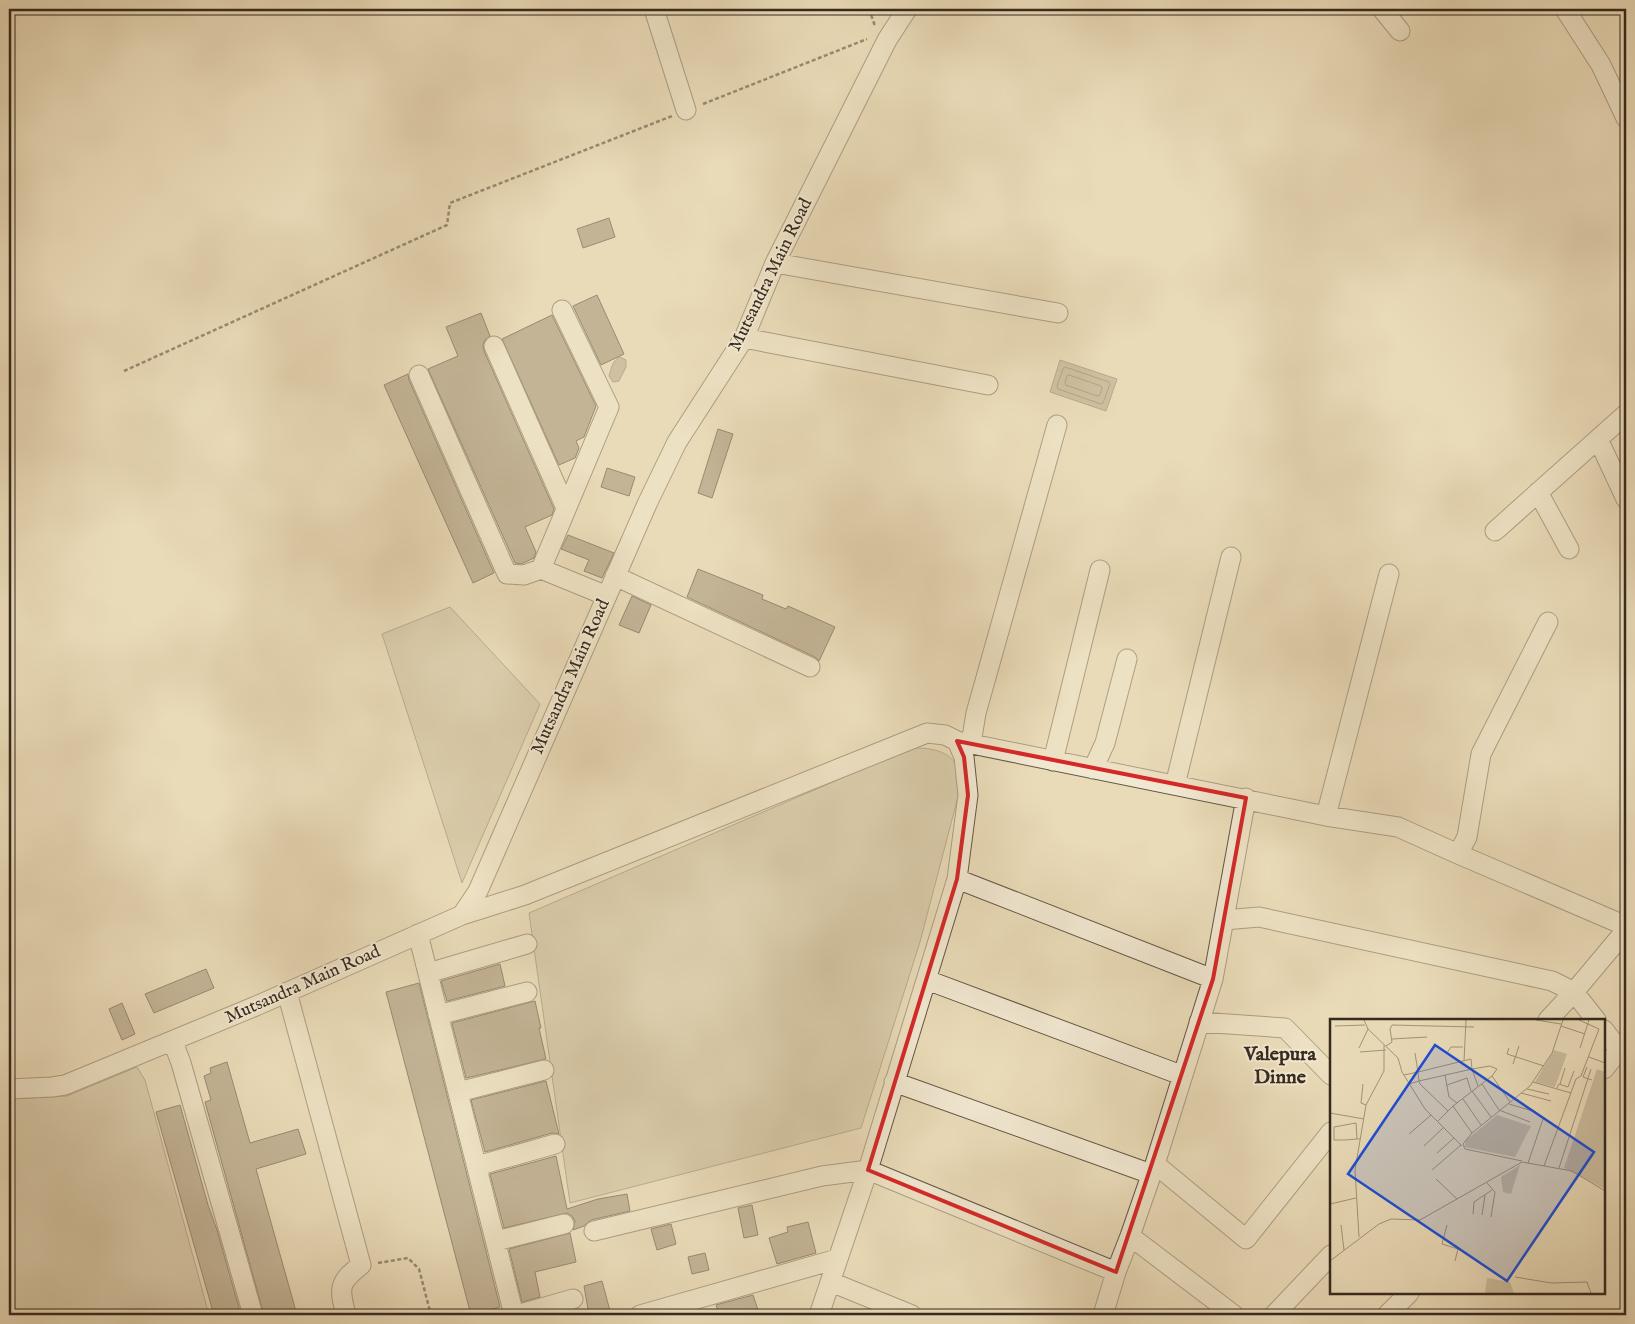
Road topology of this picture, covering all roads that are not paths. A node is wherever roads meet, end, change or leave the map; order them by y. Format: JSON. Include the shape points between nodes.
{"nodes":[{"id":1,"x":654,"y":9,"type":"edge"},
{"id":2,"x":907,"y":9,"type":"edge"},
{"id":3,"x":1382,"y":9,"type":"edge"},
{"id":4,"x":1565,"y":9,"type":"edge"},
{"id":5,"x":1400,"y":31,"type":"dead end"},
{"id":6,"x":686,"y":110,"type":"road end"},
{"id":7,"x":1626,"y":118,"type":"edge"},
{"id":8,"x":775,"y":262,"type":"junction"},
{"id":9,"x":562,"y":310,"type":"dead end"},
{"id":10,"x":1058,"y":312,"type":"dead end"},
{"id":11,"x":744,"y":338,"type":"junction"},
{"id":12,"x":494,"y":346,"type":"dead end"},
{"id":13,"x":419,"y":375,"type":"dead end"},
{"id":14,"x":988,"y":385,"type":"dead end"},
{"id":15,"x":1626,"y":414,"type":"edge"},
{"id":16,"x":1057,"y":425,"type":"dead end"},
{"id":17,"x":1598,"y":440,"type":"junction"},
{"id":18,"x":1538,"y":492,"type":"junction"},
{"id":19,"x":1626,"y":499,"type":"edge"},
{"id":20,"x":566,"y":508,"type":"junction"},
{"id":21,"x":1495,"y":530,"type":"dead end"},
{"id":22,"x":1569,"y":549,"type":"dead end"},
{"id":23,"x":1231,"y":557,"type":"dead end"},
{"id":24,"x":541,"y":569,"type":"junction"},
{"id":25,"x":1100,"y":570,"type":"dead end"},
{"id":26,"x":1389,"y":574,"type":"dead end"},
{"id":27,"x":615,"y":576,"type":"junction"},
{"id":28,"x":607,"y":596,"type":"junction"},
{"id":29,"x":1548,"y":622,"type":"dead end"},
{"id":30,"x":1127,"y":659,"type":"dead end"},
{"id":31,"x":810,"y":667,"type":"dead end"},
{"id":32,"x":964,"y":742,"type":"junction"},
{"id":33,"x":1053,"y":760,"type":"junction"},
{"id":34,"x":1093,"y":769,"type":"junction"},
{"id":35,"x":1175,"y":785,"type":"junction"},
{"id":36,"x":1246,"y":798,"type":"junction"},
{"id":37,"x":1326,"y":816,"type":"junction"},
{"id":38,"x":1458,"y":854,"type":"junction"},
{"id":39,"x":957,"y":879,"type":"junction"},
{"id":40,"x":462,"y":914,"type":"junction"},
{"id":41,"x":1224,"y":920,"type":"junction"},
{"id":42,"x":1626,"y":926,"type":"edge"},
{"id":43,"x":1626,"y":930,"type":"edge"},
{"id":44,"x":418,"y":934,"type":"junction"},
{"id":45,"x":527,"y":944,"type":"dead end"},
{"id":46,"x":428,"y":973,"type":"junction"},
{"id":47,"x":1213,"y":979,"type":"junction"},
{"id":48,"x":927,"y":980,"type":"junction"},
{"id":49,"x":287,"y":992,"type":"junction"},
{"id":50,"x":527,"y":992,"type":"dead end"},
{"id":51,"x":1574,"y":992,"type":"junction"},
{"id":52,"x":438,"y":1015,"type":"junction"},
{"id":53,"x":1549,"y":1019,"type":"edge"},
{"id":54,"x":1595,"y":1019,"type":"edge"},
{"id":55,"x":1200,"y":1022,"type":"junction"},
{"id":56,"x":1605,"y":1031,"type":"edge"},
{"id":57,"x":173,"y":1042,"type":"junction"},
{"id":58,"x":1624,"y":1050,"type":"edge"},
{"id":59,"x":1605,"y":1068,"type":"edge"},
{"id":60,"x":544,"y":1070,"type":"dead end"},
{"id":61,"x":1330,"y":1074,"type":"edge"},
{"id":62,"x":1181,"y":1076,"type":"junction"},
{"id":63,"x":894,"y":1082,"type":"junction"},
{"id":64,"x":9,"y":1089,"type":"edge"},
{"id":65,"x":458,"y":1092,"type":"junction"},
{"id":66,"x":1330,"y":1133,"type":"edge"},
{"id":67,"x":555,"y":1144,"type":"dead end"},
{"id":68,"x":477,"y":1166,"type":"junction"},
{"id":69,"x":1153,"y":1169,"type":"junction"},
{"id":70,"x":868,"y":1170,"type":"junction"},
{"id":71,"x":564,"y":1224,"type":"dead end"},
{"id":72,"x":594,"y":1231,"type":"dead end"},
{"id":73,"x":1130,"y":1236,"type":"junction"},
{"id":74,"x":496,"y":1241,"type":"junction"},
{"id":75,"x":1330,"y":1256,"type":"edge"},
{"id":76,"x":837,"y":1259,"type":"junction"},
{"id":77,"x":1116,"y":1272,"type":"junction"},
{"id":78,"x":831,"y":1282,"type":"junction"},
{"id":79,"x":1408,"y":1294,"type":"edge"},
{"id":80,"x":573,"y":1299,"type":"dead end"},
{"id":81,"x":253,"y":1315,"type":"edge"},
{"id":82,"x":346,"y":1315,"type":"edge"},
{"id":83,"x":516,"y":1315,"type":"edge"},
{"id":84,"x":640,"y":1315,"type":"edge"},
{"id":85,"x":819,"y":1315,"type":"edge"},
{"id":86,"x":912,"y":1315,"type":"edge"},
{"id":87,"x":1103,"y":1315,"type":"edge"},
{"id":88,"x":1234,"y":1315,"type":"edge"},
{"id":89,"x":1274,"y":1315,"type":"edge"},
{"id":90,"x":1387,"y":1315,"type":"edge"}],
"edges":[{"from":1,"to":6,"type":"street"},
{"from":2,"to":8,"type":"street","name":"Mutsandra Main Road","via":[[885,34]]},
{"from":3,"to":5,"type":"street"},
{"from":4,"to":7,"type":"street","via":[[1601,65]]},
{"from":8,"to":10,"type":"street"},
{"from":8,"to":11,"type":"street","name":"Mutsandra Main Road"},
{"from":9,"to":20,"type":"street","via":[[609,407]]},
{"from":11,"to":14,"type":"street"},
{"from":11,"to":27,"type":"street","name":"Mutsandra Main Road","via":[[677,442]]},
{"from":12,"to":20,"type":"street"},
{"from":13,"to":24,"type":"street","via":[[507,574],[524,575]]},
{"from":15,"to":17,"type":"street"},
{"from":16,"to":32,"type":"street","via":[[976,713]]},
{"from":17,"to":18,"type":"street"},
{"from":17,"to":19,"type":"street"},
{"from":18,"to":21,"type":"street"},
{"from":18,"to":22,"type":"street"},
{"from":20,"to":24,"type":"street"},
{"from":23,"to":35,"type":"street"},
{"from":24,"to":28,"type":"street"},
{"from":25,"to":33,"type":"street"},
{"from":26,"to":37,"type":"street"},
{"from":27,"to":28,"type":"street","name":"Mutsandra Main Road"},
{"from":27,"to":31,"type":"street"},
{"from":28,"to":40,"type":"street","name":"Mutsandra Main Road","via":[[478,891]]},
{"from":29,"to":38,"type":"street","via":[[1481,754],[1467,837]]},
{"from":30,"to":34,"type":"street","via":[[1105,743]]},
{"from":32,"to":33,"type":"street"},
{"from":32,"to":39,"type":"street","via":[[968,795]]},
{"from":32,"to":40,"type":"street","via":[[927,733],[526,895]]},
{"from":33,"to":34,"type":"street"},
{"from":34,"to":35,"type":"street"},
{"from":35,"to":36,"type":"street"},
{"from":36,"to":37,"type":"street"},
{"from":36,"to":41,"type":"street"},
{"from":37,"to":38,"type":"street","via":[[1398,827]]},
{"from":38,"to":42,"type":"street"},
{"from":39,"to":47,"type":"street"},
{"from":39,"to":48,"type":"street"},
{"from":40,"to":44,"type":"street","name":"Mutsandra Main Road"},
{"from":41,"to":47,"type":"street"},
{"from":41,"to":51,"type":"street","via":[[1259,917],[1552,981]]},
{"from":43,"to":51,"type":"street"},
{"from":44,"to":46,"type":"street"},
{"from":44,"to":49,"type":"street","name":"Mutsandra Main Road"},
{"from":45,"to":46,"type":"street"},
{"from":46,"to":52,"type":"street"},
{"from":47,"to":55,"type":"street"},
{"from":48,"to":62,"type":"street"},
{"from":48,"to":63,"type":"street"},
{"from":49,"to":57,"type":"street","name":"Mutsandra Main Road"},
{"from":49,"to":82,"type":"street","via":[[361,1265],[346,1277],[340,1293]]},
{"from":50,"to":52,"type":"street"},
{"from":51,"to":53,"type":"street"},
{"from":51,"to":54,"type":"street"},
{"from":52,"to":65,"type":"street"},
{"from":55,"to":61,"type":"street","via":[[1284,1028]]},
{"from":55,"to":62,"type":"street"},
{"from":56,"to":58,"type":"street"},
{"from":57,"to":64,"type":"street","name":"Mutsandra Main Road","via":[[65,1085]]},
{"from":57,"to":81,"type":"street"},
{"from":58,"to":59,"type":"street"},
{"from":60,"to":65,"type":"street"},
{"from":62,"to":69,"type":"street"},
{"from":63,"to":69,"type":"street"},
{"from":63,"to":70,"type":"street"},
{"from":65,"to":68,"type":"street"},
{"from":66,"to":69,"type":"street","via":[[1246,1239]]},
{"from":67,"to":68,"type":"street"},
{"from":68,"to":74,"type":"street"},
{"from":69,"to":73,"type":"street"},
{"from":70,"to":72,"type":"street","via":[[822,1176]]},
{"from":70,"to":76,"type":"street"},
{"from":70,"to":77,"type":"street"},
{"from":71,"to":74,"type":"street"},
{"from":73,"to":77,"type":"street"},
{"from":73,"to":88,"type":"street"},
{"from":74,"to":83,"type":"street"},
{"from":75,"to":89,"type":"street"},
{"from":76,"to":78,"type":"street"},
{"from":76,"to":84,"type":"street"},
{"from":77,"to":87,"type":"street"},
{"from":78,"to":85,"type":"street"},
{"from":78,"to":86,"type":"street"},
{"from":79,"to":90,"type":"street"},
{"from":80,"to":83,"type":"street"}]}
